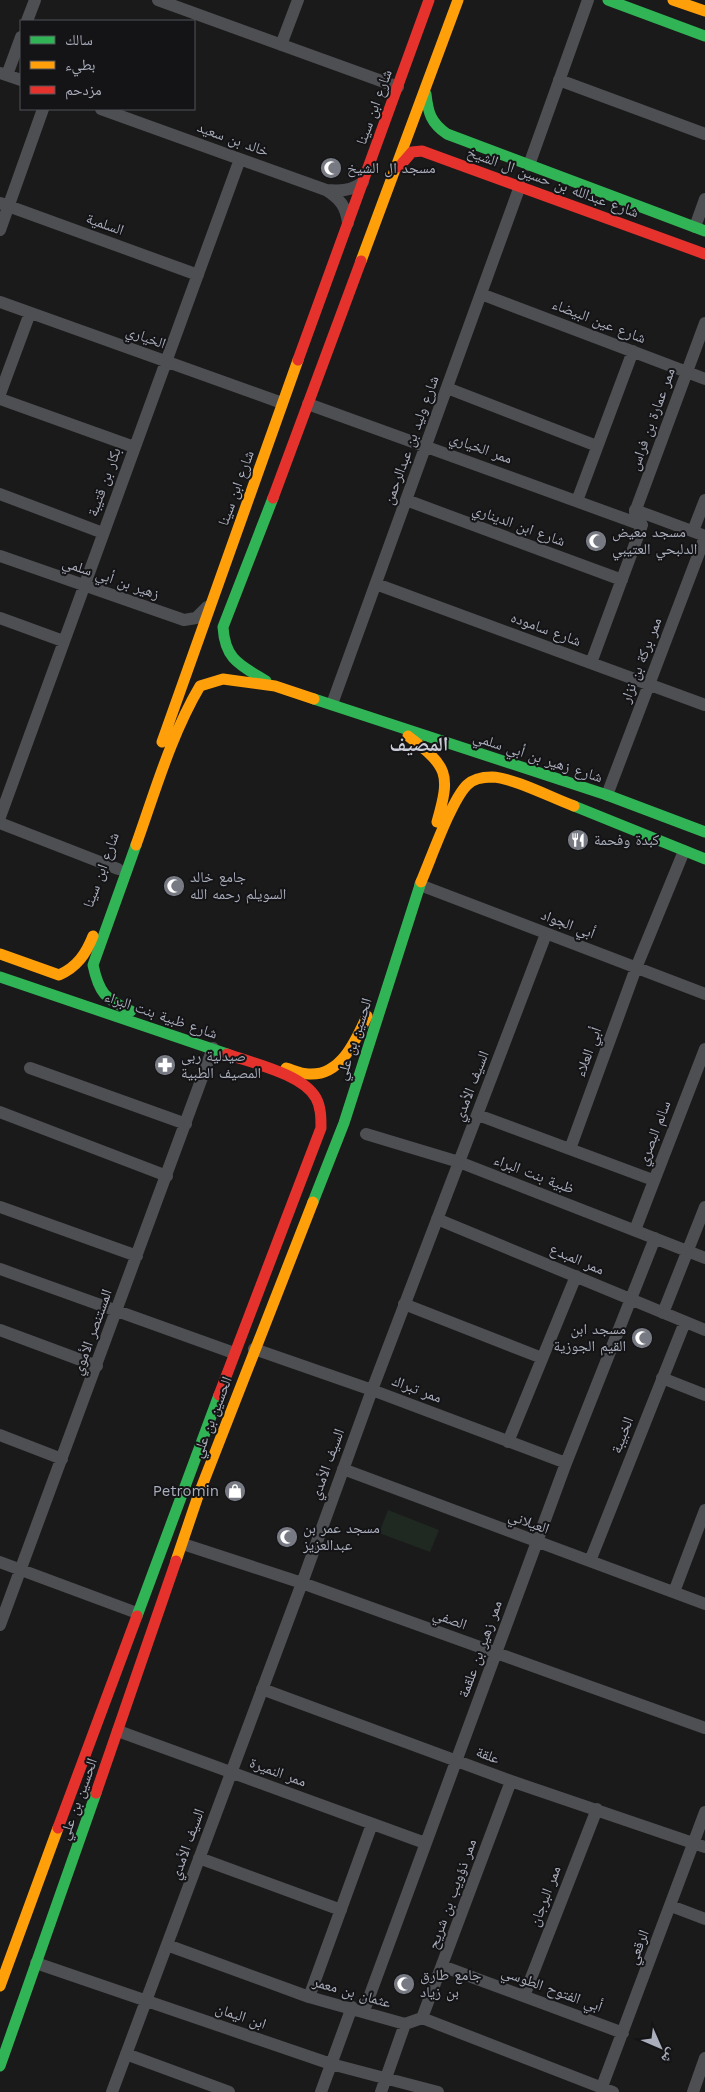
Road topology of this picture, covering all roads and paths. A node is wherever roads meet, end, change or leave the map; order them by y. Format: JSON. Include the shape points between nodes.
{"nodes":[{"id":1,"x":35,"y":0,"type":"edge"},
{"id":2,"x":158,"y":0,"type":"edge"},
{"id":3,"x":298,"y":0,"type":"edge"},
{"id":4,"x":429,"y":0,"type":"edge"},
{"id":5,"x":458,"y":0,"type":"edge"},
{"id":6,"x":588,"y":0,"type":"edge"},
{"id":7,"x":608,"y":0,"type":"edge"},
{"id":8,"x":680,"y":1,"type":"edge"},
{"id":9,"x":192,"y":6,"type":"edge"},
{"id":10,"x":705,"y":11,"type":"edge"},
{"id":11,"x":27,"y":20,"type":"edge"},
{"id":12,"x":705,"y":36,"type":"edge"},
{"id":13,"x":20,"y":38,"type":"edge"},
{"id":14,"x":282,"y":45,"type":"junction"},
{"id":15,"x":3,"y":74,"type":"edge"},
{"id":16,"x":20,"y":80,"type":"edge"},
{"id":17,"x":559,"y":80,"type":"junction"},
{"id":18,"x":398,"y":87,"type":"junction"},
{"id":19,"x":426,"y":90,"type":"junction"},
{"id":20,"x":43,"y":110,"type":"edge"},
{"id":21,"x":104,"y":110,"type":"edge"},
{"id":22,"x":447,"y":134,"type":"junction"},
{"id":23,"x":705,"y":134,"type":"edge"},
{"id":24,"x":437,"y":156,"type":"junction"},
{"id":25,"x":240,"y":159,"type":"junction"},
{"id":26,"x":529,"y":165,"type":"junction"},
{"id":27,"x":397,"y":169,"type":"junction"},
{"id":28,"x":363,"y":182,"type":"junction"},
{"id":29,"x":520,"y":186,"type":"junction"},
{"id":30,"x":326,"y":190,"type":"junction"},
{"id":31,"x":705,"y":199,"type":"edge"},
{"id":32,"x":4,"y":204,"type":"edge"},
{"id":33,"x":348,"y":223,"type":"junction"},
{"id":34,"x":700,"y":229,"type":"edge"},
{"id":35,"x":0,"y":230,"type":"edge"},
{"id":36,"x":705,"y":254,"type":"edge"},
{"id":37,"x":198,"y":275,"type":"junction"},
{"id":38,"x":481,"y":294,"type":"junction"},
{"id":39,"x":0,"y":302,"type":"edge"},
{"id":40,"x":30,"y":313,"type":"junction"},
{"id":41,"x":705,"y":323,"type":"edge"},
{"id":42,"x":632,"y":351,"type":"junction"},
{"id":43,"x":166,"y":362,"type":"junction"},
{"id":44,"x":687,"y":372,"type":"junction"},
{"id":45,"x":705,"y":379,"type":"edge"},
{"id":46,"x":446,"y":388,"type":"junction"},
{"id":47,"x":0,"y":394,"type":"edge"},
{"id":48,"x":0,"y":399,"type":"edge"},
{"id":49,"x":282,"y":403,"type":"junction"},
{"id":50,"x":308,"y":404,"type":"junction"},
{"id":51,"x":426,"y":446,"type":"junction"},
{"id":52,"x":597,"y":446,"type":"junction"},
{"id":53,"x":134,"y":447,"type":"junction"},
{"id":54,"x":266,"y":448,"type":"junction"},
{"id":55,"x":289,"y":455,"type":"junction"},
{"id":56,"x":0,"y":494,"type":"edge"},
{"id":57,"x":406,"y":500,"type":"junction"},
{"id":58,"x":705,"y":500,"type":"edge"},
{"id":59,"x":577,"y":501,"type":"junction"},
{"id":60,"x":635,"y":510,"type":"junction"},
{"id":61,"x":642,"y":525,"type":"junction"},
{"id":62,"x":103,"y":533,"type":"junction"},
{"id":63,"x":701,"y":535,"type":"edge"},
{"id":64,"x":0,"y":556,"type":"edge"},
{"id":65,"x":622,"y":580,"type":"junction"},
{"id":66,"x":376,"y":584,"type":"junction"},
{"id":67,"x":84,"y":586,"type":"junction"},
{"id":68,"x":208,"y":606,"type":"junction"},
{"id":69,"x":0,"y":618,"type":"edge"},
{"id":70,"x":63,"y":640,"type":"junction"},
{"id":71,"x":591,"y":663,"type":"junction"},
{"id":72,"x":649,"y":684,"type":"junction"},
{"id":73,"x":275,"y":686,"type":"junction"},
{"id":74,"x":332,"y":704,"type":"junction"},
{"id":75,"x":705,"y":704,"type":"edge"},
{"id":76,"x":397,"y":728,"type":"junction"},
{"id":77,"x":467,"y":785,"type":"joint"},
{"id":78,"x":607,"y":795,"type":"junction"},
{"id":79,"x":0,"y":817,"type":"edge"},
{"id":80,"x":0,"y":823,"type":"edge"},
{"id":81,"x":705,"y":832,"type":"edge"},
{"id":82,"x":684,"y":852,"type":"junction"},
{"id":83,"x":705,"y":859,"type":"edge"},
{"id":84,"x":118,"y":868,"type":"junction"},
{"id":85,"x":420,"y":885,"type":"junction"},
{"id":86,"x":546,"y":934,"type":"junction"},
{"id":87,"x":397,"y":953,"type":"junction"},
{"id":88,"x":0,"y":954,"type":"edge"},
{"id":89,"x":636,"y":968,"type":"junction"},
{"id":90,"x":0,"y":977,"type":"edge"},
{"id":91,"x":705,"y":994,"type":"edge"},
{"id":92,"x":213,"y":1048,"type":"junction"},
{"id":93,"x":705,"y":1049,"type":"edge"},
{"id":94,"x":30,"y":1068,"type":"dead end"},
{"id":95,"x":309,"y":1090,"type":"joint"},
{"id":96,"x":0,"y":1112,"type":"edge"},
{"id":97,"x":478,"y":1115,"type":"junction"},
{"id":98,"x":186,"y":1124,"type":"junction"},
{"id":99,"x":366,"y":1134,"type":"dead end"},
{"id":100,"x":570,"y":1148,"type":"junction"},
{"id":101,"x":459,"y":1162,"type":"junction"},
{"id":102,"x":167,"y":1176,"type":"junction"},
{"id":103,"x":653,"y":1180,"type":"junction"},
{"id":104,"x":0,"y":1207,"type":"edge"},
{"id":105,"x":705,"y":1207,"type":"edge"},
{"id":106,"x":437,"y":1219,"type":"junction"},
{"id":107,"x":635,"y":1230,"type":"junction"},
{"id":108,"x":655,"y":1238,"type":"junction"},
{"id":109,"x":688,"y":1252,"type":"junction"},
{"id":110,"x":136,"y":1256,"type":"junction"},
{"id":111,"x":705,"y":1258,"type":"edge"},
{"id":112,"x":0,"y":1269,"type":"edge"},
{"id":113,"x":576,"y":1276,"type":"junction"},
{"id":114,"x":631,"y":1299,"type":"junction"},
{"id":115,"x":404,"y":1304,"type":"junction"},
{"id":116,"x":117,"y":1311,"type":"junction"},
{"id":117,"x":663,"y":1313,"type":"junction"},
{"id":118,"x":685,"y":1322,"type":"junction"},
{"id":119,"x":0,"y":1330,"type":"edge"},
{"id":120,"x":705,"y":1330,"type":"edge"},
{"id":121,"x":254,"y":1349,"type":"junction"},
{"id":122,"x":234,"y":1353,"type":"junction"},
{"id":123,"x":542,"y":1358,"type":"junction"},
{"id":124,"x":97,"y":1366,"type":"junction"},
{"id":125,"x":662,"y":1378,"type":"junction"},
{"id":126,"x":372,"y":1390,"type":"junction"},
{"id":127,"x":705,"y":1395,"type":"edge"},
{"id":128,"x":0,"y":1434,"type":"edge"},
{"id":129,"x":508,"y":1442,"type":"junction"},
{"id":130,"x":62,"y":1459,"type":"junction"},
{"id":131,"x":566,"y":1463,"type":"junction"},
{"id":132,"x":343,"y":1470,"type":"junction"},
{"id":133,"x":705,"y":1510,"type":"edge"},
{"id":134,"x":536,"y":1542,"type":"junction"},
{"id":135,"x":183,"y":1544,"type":"junction"},
{"id":136,"x":590,"y":1561,"type":"junction"},
{"id":137,"x":0,"y":1562,"type":"edge"},
{"id":138,"x":21,"y":1570,"type":"junction"},
{"id":139,"x":302,"y":1583,"type":"junction"},
{"id":140,"x":674,"y":1592,"type":"junction"},
{"id":141,"x":705,"y":1604,"type":"edge"},
{"id":142,"x":137,"y":1614,"type":"junction"},
{"id":143,"x":0,"y":1625,"type":"edge"},
{"id":144,"x":496,"y":1652,"type":"junction"},
{"id":145,"x":262,"y":1689,"type":"junction"},
{"id":146,"x":705,"y":1728,"type":"edge"},
{"id":147,"x":118,"y":1731,"type":"junction"},
{"id":148,"x":456,"y":1760,"type":"junction"},
{"id":149,"x":231,"y":1772,"type":"junction"},
{"id":150,"x":511,"y":1781,"type":"junction"},
{"id":151,"x":596,"y":1809,"type":"junction"},
{"id":152,"x":705,"y":1812,"type":"edge"},
{"id":153,"x":372,"y":1824,"type":"junction"},
{"id":154,"x":425,"y":1843,"type":"junction"},
{"id":155,"x":700,"y":1845,"type":"edge"},
{"id":156,"x":199,"y":1858,"type":"junction"},
{"id":157,"x":671,"y":1906,"type":"junction"},
{"id":158,"x":341,"y":1910,"type":"junction"},
{"id":159,"x":705,"y":1919,"type":"edge"},
{"id":160,"x":166,"y":1945,"type":"junction"},
{"id":161,"x":36,"y":1963,"type":"junction"},
{"id":162,"x":442,"y":1966,"type":"junction"},
{"id":163,"x":0,"y":1986,"type":"edge"},
{"id":164,"x":524,"y":1996,"type":"junction"},
{"id":165,"x":309,"y":1997,"type":"junction"},
{"id":166,"x":146,"y":2000,"type":"junction"},
{"id":167,"x":358,"y":2009,"type":"junction"},
{"id":168,"x":422,"y":2018,"type":"junction"},
{"id":169,"x":405,"y":2024,"type":"junction"},
{"id":170,"x":623,"y":2033,"type":"junction"},
{"id":171,"x":126,"y":2054,"type":"junction"},
{"id":172,"x":705,"y":2058,"type":"edge"},
{"id":173,"x":331,"y":2064,"type":"junction"},
{"id":174,"x":0,"y":2066,"type":"edge"},
{"id":175,"x":386,"y":2077,"type":"junction"},
{"id":176,"x":605,"y":2091,"type":"edge"},
{"id":177,"x":112,"y":2092,"type":"edge"},
{"id":178,"x":227,"y":2092,"type":"edge"},
{"id":179,"x":322,"y":2092,"type":"edge"},
{"id":180,"x":381,"y":2092,"type":"edge"},
{"id":181,"x":438,"y":2092,"type":"edge"},
{"id":182,"x":693,"y":2092,"type":"edge"}],
"edges":[{"from":1,"to":11,"type":"street"},
{"from":2,"to":9,"type":"street"},
{"from":3,"to":14,"type":"street"},
{"from":4,"to":18,"type":"street","name":"شارع ابن سينا"},
{"from":5,"to":19,"type":"street"},
{"from":6,"to":17,"type":"street"},
{"from":7,"to":12,"type":"street"},
{"from":8,"to":10,"type":"street"},
{"from":9,"to":14,"type":"street"},
{"from":13,"to":15,"type":"street"},
{"from":14,"to":18,"type":"street"},
{"from":15,"to":16,"type":"street"},
{"from":17,"to":23,"type":"street"},
{"from":17,"to":26,"type":"street"},
{"from":18,"to":28,"type":"street","name":"شارع ابن سينا"},
{"from":19,"to":22,"type":"street","name":"شارع عبدالله بن حسين ال الشيخ","via":[[433,126]]},
{"from":19,"to":27,"type":"street"},
{"from":20,"to":32,"type":"street"},
{"from":21,"to":25,"type":"street","name":"خالد بن سعيد"},
{"from":22,"to":24,"type":"street","via":[[431,138],[429,147]]},
{"from":22,"to":26,"type":"street","name":"شارع عبدالله بن حسين ال الشيخ"},
{"from":24,"to":27,"type":"street","name":"شارع عبدالله بن حسين ال الشيخ","via":[[422,151],[412,152]]},
{"from":24,"to":29,"type":"street","name":"شارع عبدالله بن حسين ال الشيخ"},
{"from":25,"to":30,"type":"street","name":"خالد بن سعيد"},
{"from":25,"to":37,"type":"street","name":"بكار بن قتيبة"},
{"from":26,"to":34,"type":"street","name":"شارع عبدالله بن حسين ال الشيخ"},
{"from":27,"to":50,"type":"street"},
{"from":28,"to":30,"type":"street","name":"خالد بن سعيد","via":[[347,190]]},
{"from":28,"to":33,"type":"street","name":"شارع ابن سينا"},
{"from":29,"to":36,"type":"street","name":"شارع عبدالله بن حسين ال الشيخ"},
{"from":29,"to":38,"type":"street","name":"شارع وليد بن عبدالرحمن"},
{"from":30,"to":33,"type":"street","name":"خالد بن سعيد","via":[[342,203]]},
{"from":31,"to":34,"type":"street"},
{"from":32,"to":35,"type":"street"},
{"from":32,"to":37,"type":"street","name":"السلمية"},
{"from":33,"to":49,"type":"street","name":"شارع ابن سينا"},
{"from":37,"to":43,"type":"street","name":"بكار بن قتيبة"},
{"from":38,"to":42,"type":"street","name":"شارع عين البيضاء"},
{"from":38,"to":46,"type":"street","name":"شارع وليد بن عبدالرحمن"},
{"from":39,"to":40,"type":"street","name":"الخياري"},
{"from":40,"to":43,"type":"street","name":"الخياري"},
{"from":40,"to":47,"type":"street"},
{"from":41,"to":44,"type":"street","name":"ممر عمارة بن فراس"},
{"from":42,"to":44,"type":"street","name":"شارع عين البيضاء"},
{"from":42,"to":52,"type":"street"},
{"from":43,"to":49,"type":"street","name":"الخياري"},
{"from":43,"to":53,"type":"street","name":"بكار بن قتيبة"},
{"from":44,"to":45,"type":"street","name":"شارع عين البيضاء"},
{"from":44,"to":60,"type":"street","name":"ممر عمارة بن فراس"},
{"from":46,"to":51,"type":"street","name":"شارع وليد بن عبدالرحمن"},
{"from":46,"to":52,"type":"street"},
{"from":48,"to":53,"type":"street"},
{"from":49,"to":54,"type":"street","name":"شارع ابن سينا"},
{"from":50,"to":51,"type":"street","name":"ممر الخياري"},
{"from":50,"to":55,"type":"street"},
{"from":51,"to":57,"type":"street","name":"شارع وليد بن عبدالرحمن"},
{"from":51,"to":59,"type":"street","name":"ممر الخياري"},
{"from":52,"to":59,"type":"street"},
{"from":53,"to":62,"type":"street","name":"بكار بن قتيبة"},
{"from":54,"to":55,"type":"street"},
{"from":54,"to":68,"type":"street","name":"شارع ابن سينا"},
{"from":55,"to":73,"type":"street","via":[[223,627],[223,644],[230,658]]},
{"from":56,"to":62,"type":"street"},
{"from":57,"to":65,"type":"street","name":"شارع ابن الديناري"},
{"from":57,"to":66,"type":"street","name":"شارع وليد بن عبدالرحمن"},
{"from":58,"to":63,"type":"street","name":"ممر بركة بن نزار"},
{"from":59,"to":61,"type":"street","name":"ممر الخياري"},
{"from":60,"to":61,"type":"street"},
{"from":60,"to":63,"type":"street"},
{"from":61,"to":65,"type":"street"},
{"from":62,"to":67,"type":"street","name":"بكار بن قتيبة"},
{"from":63,"to":72,"type":"street","name":"ممر بركة بن نزار"},
{"from":64,"to":67,"type":"street","name":"زهير بن أبي سلمي"},
{"from":65,"to":71,"type":"street"},
{"from":66,"to":71,"type":"street","name":"شارع ساموده"},
{"from":66,"to":74,"type":"street","name":"شارع وليد بن عبدالرحمن"},
{"from":67,"to":68,"type":"street","name":"زهير بن أبي سلمي","via":[[184,620],[196,618]]},
{"from":67,"to":70,"type":"street","name":"بكار بن قتيبة"},
{"from":68,"to":84,"type":"street","name":"شارع ابن سينا"},
{"from":69,"to":70,"type":"street"},
{"from":70,"to":79,"type":"street","name":"بكار بن قتيبة"},
{"from":71,"to":72,"type":"street","name":"شارع ساموده"},
{"from":72,"to":75,"type":"street","name":"شارع ساموده"},
{"from":72,"to":78,"type":"street","name":"ممر بركة بن نزار"},
{"from":73,"to":74,"type":"street","name":"شارع زهير بن أبي سلمي"},
{"from":73,"to":92,"type":"street","via":[[223,679],[200,686],[172,745],[93,965],[98,988],[111,1002]]},
{"from":74,"to":76,"type":"street","name":"شارع زهير بن أبي سلمي"},
{"from":76,"to":78,"type":"street","name":"شارع زهير بن أبي سلمي"},
{"from":76,"to":85,"type":"street","via":[[439,761],[447,781]]},
{"from":77,"to":82,"type":"street","name":"شارع زهير بن أبي سلمي","via":[[476,779],[492,777],[511,781]]},
{"from":77,"to":85,"type":"street","name":"الحسين بن علي","via":[[455,804]]},
{"from":78,"to":81,"type":"street","name":"شارع زهير بن أبي سلمي"},
{"from":80,"to":84,"type":"street"},
{"from":82,"to":83,"type":"street","name":"شارع زهير بن أبي سلمي"},
{"from":82,"to":89,"type":"street","name":"أبي العلاء"},
{"from":84,"to":88,"type":"street","name":"شارع ابن سينا","via":[[88,950],[77,966],[58,975]]},
{"from":85,"to":86,"type":"street","name":"أبي الجواد"},
{"from":85,"to":87,"type":"street","name":"الحسين بن علي"},
{"from":86,"to":89,"type":"street","name":"أبي الجواد"},
{"from":86,"to":97,"type":"street","name":"السيف الأمدي"},
{"from":87,"to":92,"type":"street","via":[[354,1044],[328,1071],[311,1075]]},
{"from":87,"to":121,"type":"street","name":"الحسين بن علي","via":[[344,1123]]},
{"from":89,"to":91,"type":"street","name":"أبي الجواد"},
{"from":89,"to":100,"type":"street","name":"أبي العلاء"},
{"from":90,"to":92,"type":"street","name":"شارع ظبية بنت البراء"},
{"from":92,"to":95,"type":"street","name":"شارع ظبية بنت البراء","via":[[293,1079]]},
{"from":92,"to":98,"type":"street","name":"المستنصر الأموي"},
{"from":93,"to":103,"type":"street","name":"سالم البصري"},
{"from":94,"to":98,"type":"street"},
{"from":95,"to":122,"type":"street","name":"الحسين بن علي","via":[[320,1107],[321,1128]]},
{"from":96,"to":102,"type":"street"},
{"from":97,"to":100,"type":"street"},
{"from":97,"to":101,"type":"street","name":"السيف الأمدي"},
{"from":98,"to":102,"type":"street","name":"المستنصر الأموي"},
{"from":99,"to":101,"type":"street","name":"ظبية بنت البراء"},
{"from":100,"to":103,"type":"street"},
{"from":101,"to":106,"type":"street","name":"السيف الأمدي"},
{"from":101,"to":107,"type":"street","name":"ظبية بنت البراء"},
{"from":102,"to":110,"type":"street","name":"المستنصر الأموي"},
{"from":103,"to":107,"type":"street","name":"سالم البصري"},
{"from":104,"to":110,"type":"street"},
{"from":105,"to":109,"type":"street"},
{"from":106,"to":113,"type":"street","name":"ممر المبدع"},
{"from":106,"to":115,"type":"street","name":"السيف الأمدي"},
{"from":107,"to":108,"type":"street","name":"ظبية بنت البراء"},
{"from":108,"to":109,"type":"street","name":"ظبية بنت البراء"},
{"from":108,"to":114,"type":"street","name":"ممر زهير بن علقمة"},
{"from":109,"to":111,"type":"street","name":"ظبية بنت البراء"},
{"from":109,"to":117,"type":"street"},
{"from":110,"to":116,"type":"street","name":"المستنصر الأموي"},
{"from":112,"to":116,"type":"street"},
{"from":113,"to":114,"type":"street","name":"ممر المبدع"},
{"from":113,"to":123,"type":"street"},
{"from":114,"to":117,"type":"street","name":"ممر المبدع"},
{"from":114,"to":131,"type":"street","name":"ممر زهير بن علقمة"},
{"from":115,"to":123,"type":"street"},
{"from":115,"to":126,"type":"street","name":"السيف الأمدي"},
{"from":116,"to":122,"type":"street"},
{"from":116,"to":124,"type":"street","name":"المستنصر الأموي"},
{"from":117,"to":118,"type":"street","name":"ممر المبدع"},
{"from":118,"to":120,"type":"street","name":"ممر المبدع"},
{"from":118,"to":125,"type":"street","name":"الخبيبة"},
{"from":119,"to":124,"type":"street"},
{"from":121,"to":126,"type":"street","name":"ممر تبراك"},
{"from":121,"to":135,"type":"street","name":"الحسين بن علي"},
{"from":122,"to":142,"type":"street","name":"الحسين بن علي"},
{"from":123,"to":129,"type":"street"},
{"from":124,"to":130,"type":"street","name":"المستنصر الأموي"},
{"from":125,"to":127,"type":"street"},
{"from":125,"to":136,"type":"street","name":"الخبيبة"},
{"from":126,"to":129,"type":"street","name":"ممر تبراك"},
{"from":126,"to":132,"type":"street","name":"السيف الأمدي"},
{"from":128,"to":130,"type":"street"},
{"from":129,"to":131,"type":"street","name":"ممر تبراك"},
{"from":130,"to":138,"type":"street","name":"المستنصر الأموي"},
{"from":131,"to":134,"type":"street","name":"ممر زهير بن علقمة"},
{"from":132,"to":134,"type":"street","name":"العيلاني"},
{"from":132,"to":139,"type":"street","name":"السيف الأمدي"},
{"from":133,"to":140,"type":"street"},
{"from":134,"to":136,"type":"street","name":"العيلاني"},
{"from":134,"to":144,"type":"street","name":"ممر زهير بن علقمة"},
{"from":135,"to":139,"type":"street","name":"الصفي"},
{"from":135,"to":147,"type":"street","name":"الحسين بن علي"},
{"from":136,"to":140,"type":"street","name":"العيلاني"},
{"from":137,"to":138,"type":"street"},
{"from":138,"to":142,"type":"street"},
{"from":138,"to":143,"type":"street","name":"المستنصر الأموي"},
{"from":139,"to":144,"type":"street","name":"الصفي"},
{"from":139,"to":145,"type":"street","name":"السيف الأمدي"},
{"from":140,"to":141,"type":"street","name":"العيلاني"},
{"from":142,"to":163,"type":"street","name":"الحسين بن علي"},
{"from":144,"to":146,"type":"street","name":"الصفي"},
{"from":144,"to":148,"type":"street","name":"ممر زهير بن علقمة"},
{"from":145,"to":148,"type":"street","name":"علقة"},
{"from":145,"to":149,"type":"street","name":"السيف الأمدي"},
{"from":147,"to":149,"type":"street","name":"ممر النميرة"},
{"from":147,"to":161,"type":"street","name":"الحسين بن علي"},
{"from":148,"to":150,"type":"street","name":"علقة"},
{"from":148,"to":154,"type":"street","name":"ممر زهير بن علقمة"},
{"from":149,"to":153,"type":"street","name":"ممر النميرة"},
{"from":149,"to":156,"type":"street","name":"السيف الأمدي"},
{"from":150,"to":151,"type":"street","name":"علقة"},
{"from":150,"to":162,"type":"street","name":"ممر ذؤويب بن شريح"},
{"from":151,"to":155,"type":"street","name":"علقة"},
{"from":151,"to":164,"type":"street","name":"ممر البرجان"},
{"from":152,"to":155,"type":"street","name":"الرقعي"},
{"from":153,"to":154,"type":"street","name":"ممر النميرة"},
{"from":153,"to":158,"type":"street"},
{"from":154,"to":167,"type":"street","name":"ممر زهير بن علقمة"},
{"from":155,"to":157,"type":"street","name":"الرقعي"},
{"from":156,"to":158,"type":"street"},
{"from":156,"to":160,"type":"street","name":"السيف الأمدي"},
{"from":157,"to":159,"type":"street"},
{"from":157,"to":170,"type":"street","name":"الرقعي"},
{"from":158,"to":165,"type":"street"},
{"from":160,"to":165,"type":"street","name":"عثمان بن معمر"},
{"from":160,"to":166,"type":"street","name":"السيف الأمدي"},
{"from":161,"to":166,"type":"street","name":"ابن اليمان"},
{"from":161,"to":174,"type":"street","name":"الحسين بن علي"},
{"from":162,"to":164,"type":"street","name":"أبي الفتوح الطوسي"},
{"from":162,"to":168,"type":"street","name":"ممر ذؤويب بن شريح"},
{"from":164,"to":170,"type":"street","name":"أبي الفتوح الطوسي"},
{"from":165,"to":167,"type":"street","name":"عثمان بن معمر"},
{"from":166,"to":171,"type":"street","name":"السيف الأمدي"},
{"from":166,"to":173,"type":"street","name":"ابن اليمان"},
{"from":167,"to":169,"type":"street","name":"عثمان بن معمر"},
{"from":167,"to":173,"type":"street","name":"ممر زهير بن علقمة"},
{"from":168,"to":169,"type":"street","name":"عثمان بن معمر"},
{"from":168,"to":176,"type":"street"},
{"from":169,"to":175,"type":"street"},
{"from":170,"to":176,"type":"street","name":"الرقعي"},
{"from":171,"to":177,"type":"street","name":"السيف الأمدي"},
{"from":171,"to":178,"type":"street"},
{"from":172,"to":182,"type":"street"},
{"from":173,"to":175,"type":"street","name":"ابن اليمان"},
{"from":173,"to":179,"type":"street","name":"ممر زهير بن علقمة"},
{"from":175,"to":180,"type":"street"},
{"from":175,"to":181,"type":"street","name":"ابن اليمان"}]}
